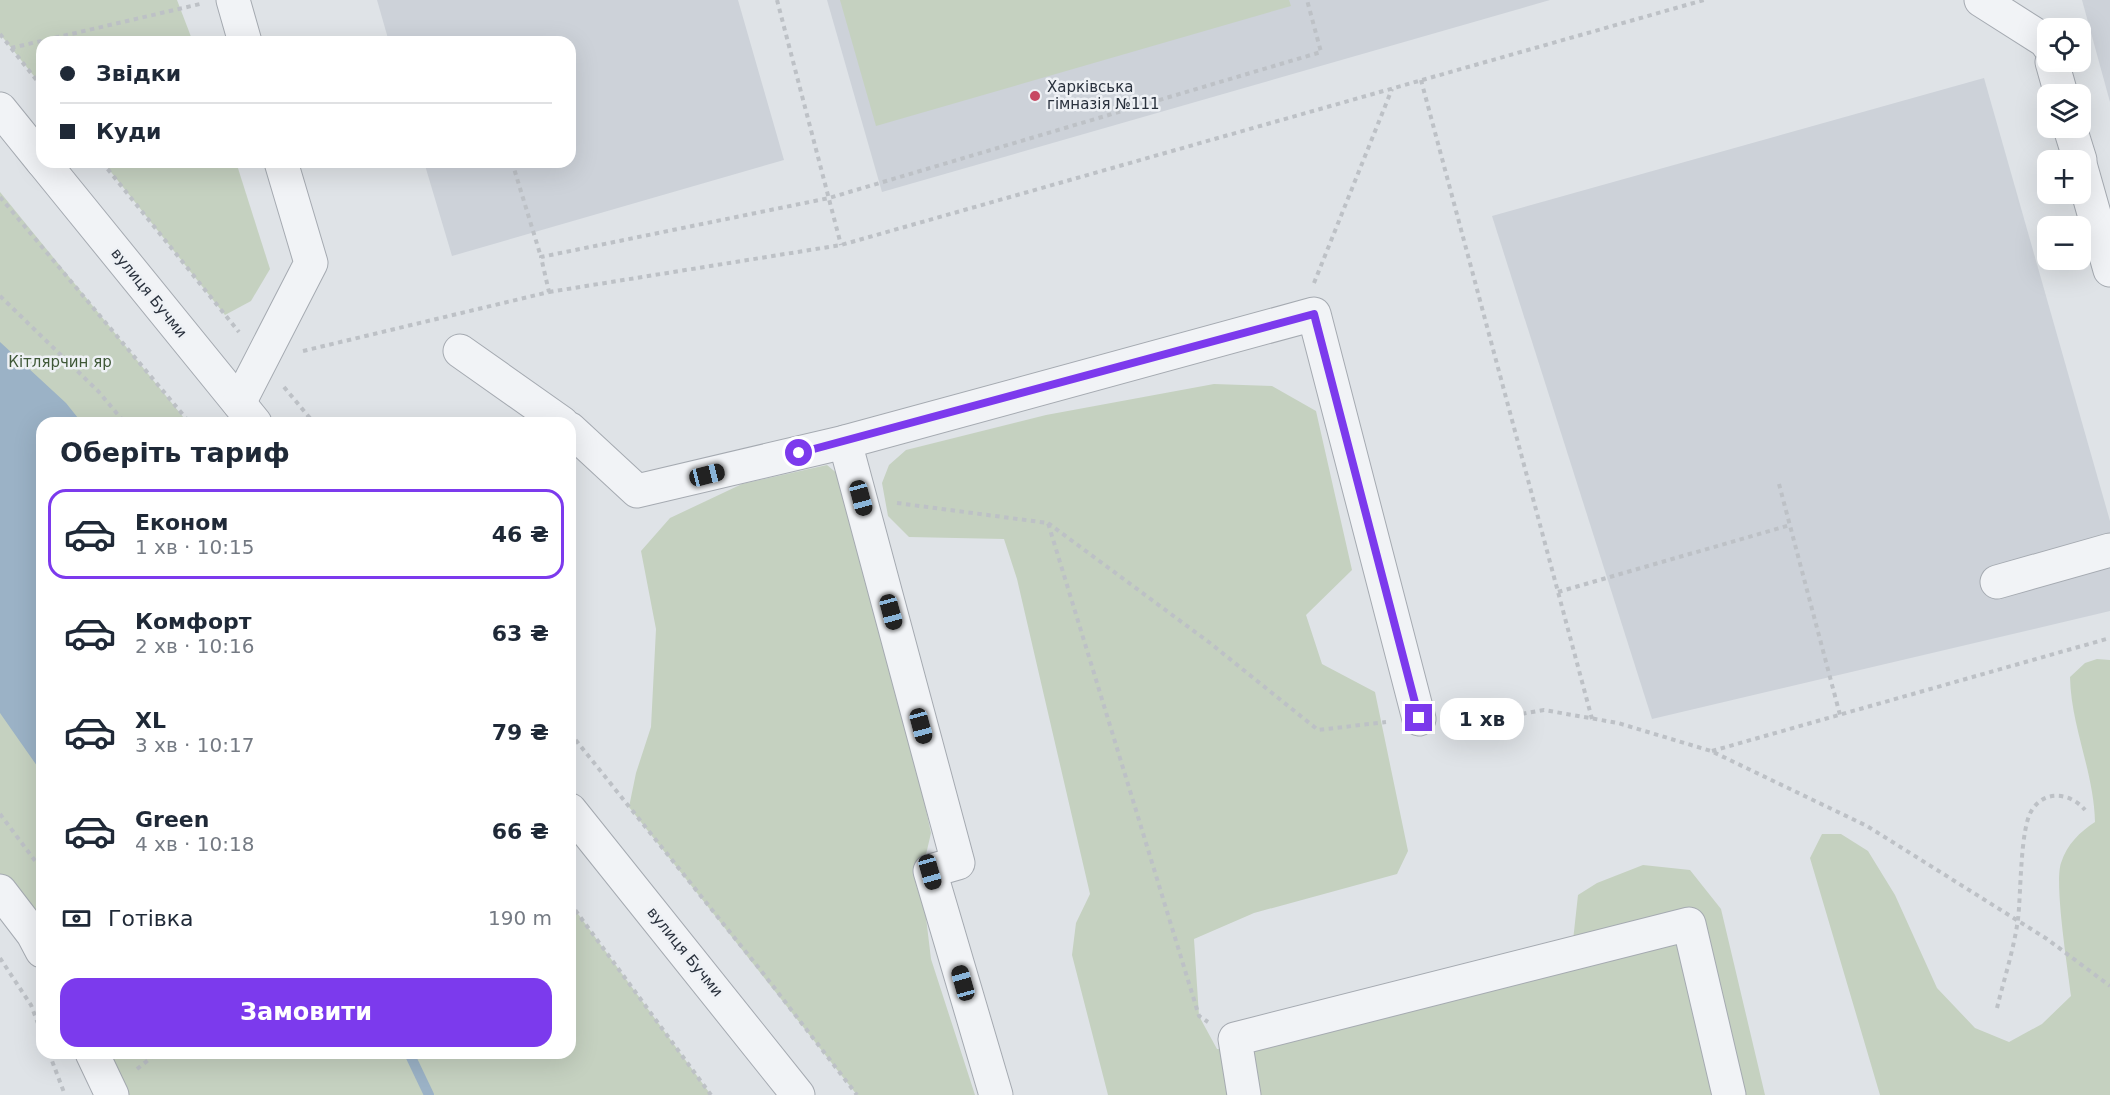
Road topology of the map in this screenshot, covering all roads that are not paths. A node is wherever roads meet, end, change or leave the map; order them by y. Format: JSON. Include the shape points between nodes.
{"nodes":[{"id":1,"x":1981,"y":0,"type":"edge"},
{"id":2,"x":220,"y":1,"type":"edge"},
{"id":3,"x":241,"y":36,"type":"edge"},
{"id":4,"x":2037,"y":36,"type":"edge"},
{"id":5,"x":0,"y":109,"type":"edge"},
{"id":6,"x":36,"y":153,"type":"edge"},
{"id":7,"x":49,"y":168,"type":"edge"},
{"id":8,"x":283,"y":168,"type":"edge"},
{"id":9,"x":2091,"y":202,"type":"edge"},
{"id":10,"x":2110,"y":270,"type":"edge"},
{"id":11,"x":460,"y":351,"type":"dead end"},
{"id":12,"x":247,"y":413,"type":"edge"},
{"id":13,"x":554,"y":417,"type":"edge"},
{"id":14,"x":576,"y":435,"type":"edge"},
{"id":15,"x":845,"y":442,"type":"junction"},
{"id":16,"x":2110,"y":550,"type":"edge"},
{"id":17,"x":1997,"y":582,"type":"dead end"},
{"id":18,"x":1419,"y":718,"type":"road end"},
{"id":19,"x":576,"y":818,"type":"edge"},
{"id":20,"x":0,"y":891,"type":"edge"},
{"id":21,"x":36,"y":940,"type":"edge"},
{"id":22,"x":95,"y":1059,"type":"edge"},
{"id":23,"x":112,"y":1095,"type":"edge"},
{"id":24,"x":798,"y":1095,"type":"edge"},
{"id":25,"x":996,"y":1095,"type":"edge"},
{"id":26,"x":1244,"y":1095,"type":"edge"},
{"id":27,"x":1729,"y":1095,"type":"edge"}],
"edges":[{"from":1,"to":4,"type":"street"},
{"from":2,"to":3,"type":"street"},
{"from":5,"to":6,"type":"street","name":"вулиця Бучми"},
{"from":7,"to":12,"type":"street","name":"вулиця Бучми"},
{"from":8,"to":12,"type":"street","via":[[311,264],[261,360]]},
{"from":9,"to":10,"type":"street"},
{"from":11,"to":13,"type":"street"},
{"from":14,"to":15,"type":"street","via":[[637,491]]},
{"from":15,"to":18,"type":"street","via":[[1314,314]]},
{"from":15,"to":25,"type":"street","via":[[958,863],[930,872]]},
{"from":16,"to":17,"type":"street"},
{"from":19,"to":24,"type":"street","name":"вулиця Бучми"},
{"from":20,"to":21,"type":"street"},
{"from":22,"to":23,"type":"street"},
{"from":26,"to":27,"type":"street","via":[[1234,1039],[1689,924]]}]}
